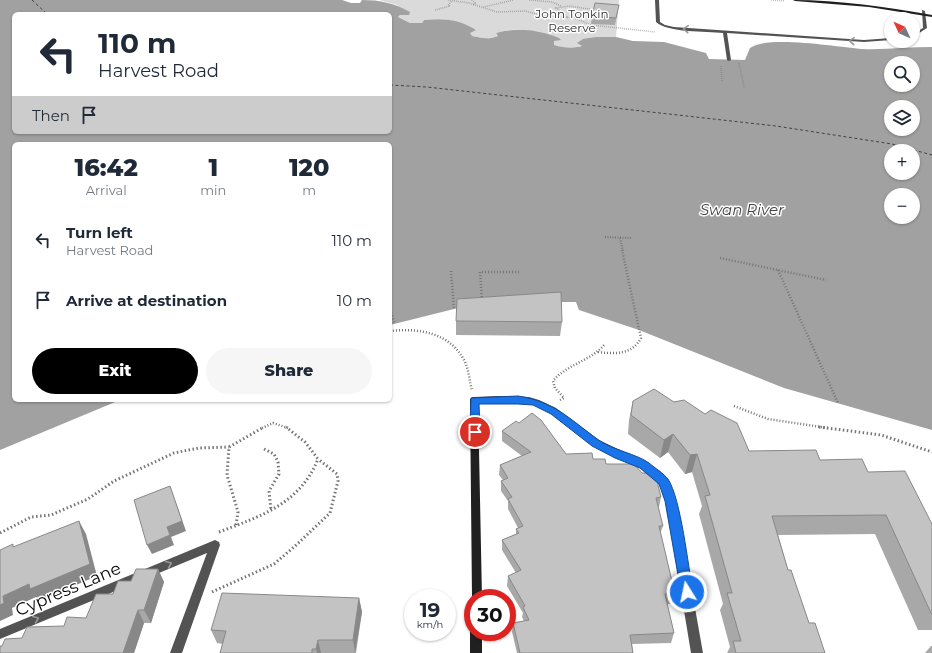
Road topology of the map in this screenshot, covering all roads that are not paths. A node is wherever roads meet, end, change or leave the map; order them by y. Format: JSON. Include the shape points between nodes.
{"nodes":[{"id":1,"x":795,"y":0,"type":"edge"},
{"id":2,"x":800,"y":0,"type":"edge"},
{"id":3,"x":834,"y":0,"type":"edge"},
{"id":4,"x":657,"y":1,"type":"edge"},
{"id":5,"x":924,"y":13,"type":"junction"},
{"id":6,"x":932,"y":13,"type":"edge"},
{"id":7,"x":932,"y":16,"type":"edge"},
{"id":8,"x":920,"y":31,"type":"edge"},
{"id":9,"x":725,"y":32,"type":"junction"},
{"id":10,"x":884,"y":40,"type":"edge"},
{"id":11,"x":729,"y":60,"type":"dead end"},
{"id":12,"x":477,"y":589,"type":"edge"},
{"id":13,"x":0,"y":634,"type":"edge"},
{"id":14,"x":476,"y":641,"type":"edge"},
{"id":15,"x":176,"y":653,"type":"edge"},
{"id":16,"x":476,"y":653,"type":"edge"},
{"id":17,"x":698,"y":653,"type":"edge"}],
"edges":[{"from":1,"to":2,"type":"street"},
{"from":2,"to":5,"type":"street"},
{"from":3,"to":5,"type":"street"},
{"from":9,"to":4,"type":"lane","one_way":true,"via":[[664,26],[658,22]]},
{"from":5,"to":6,"type":"street"},
{"from":5,"to":7,"type":"street"},
{"from":5,"to":8,"type":"lane","via":[[925,28]]},
{"from":10,"to":9,"type":"lane","one_way":true,"via":[[864,42]]},
{"from":9,"to":11,"type":"lane"},
{"from":12,"to":17,"type":"street","via":[[474,400],[534,402],[547,406],[596,443],[644,465],[663,482],[671,501]]},
{"from":13,"to":15,"type":"street","name":"Cypress Lane","one_way":true,"via":[[215,545]]},
{"from":14,"to":16,"type":"street"}]}
